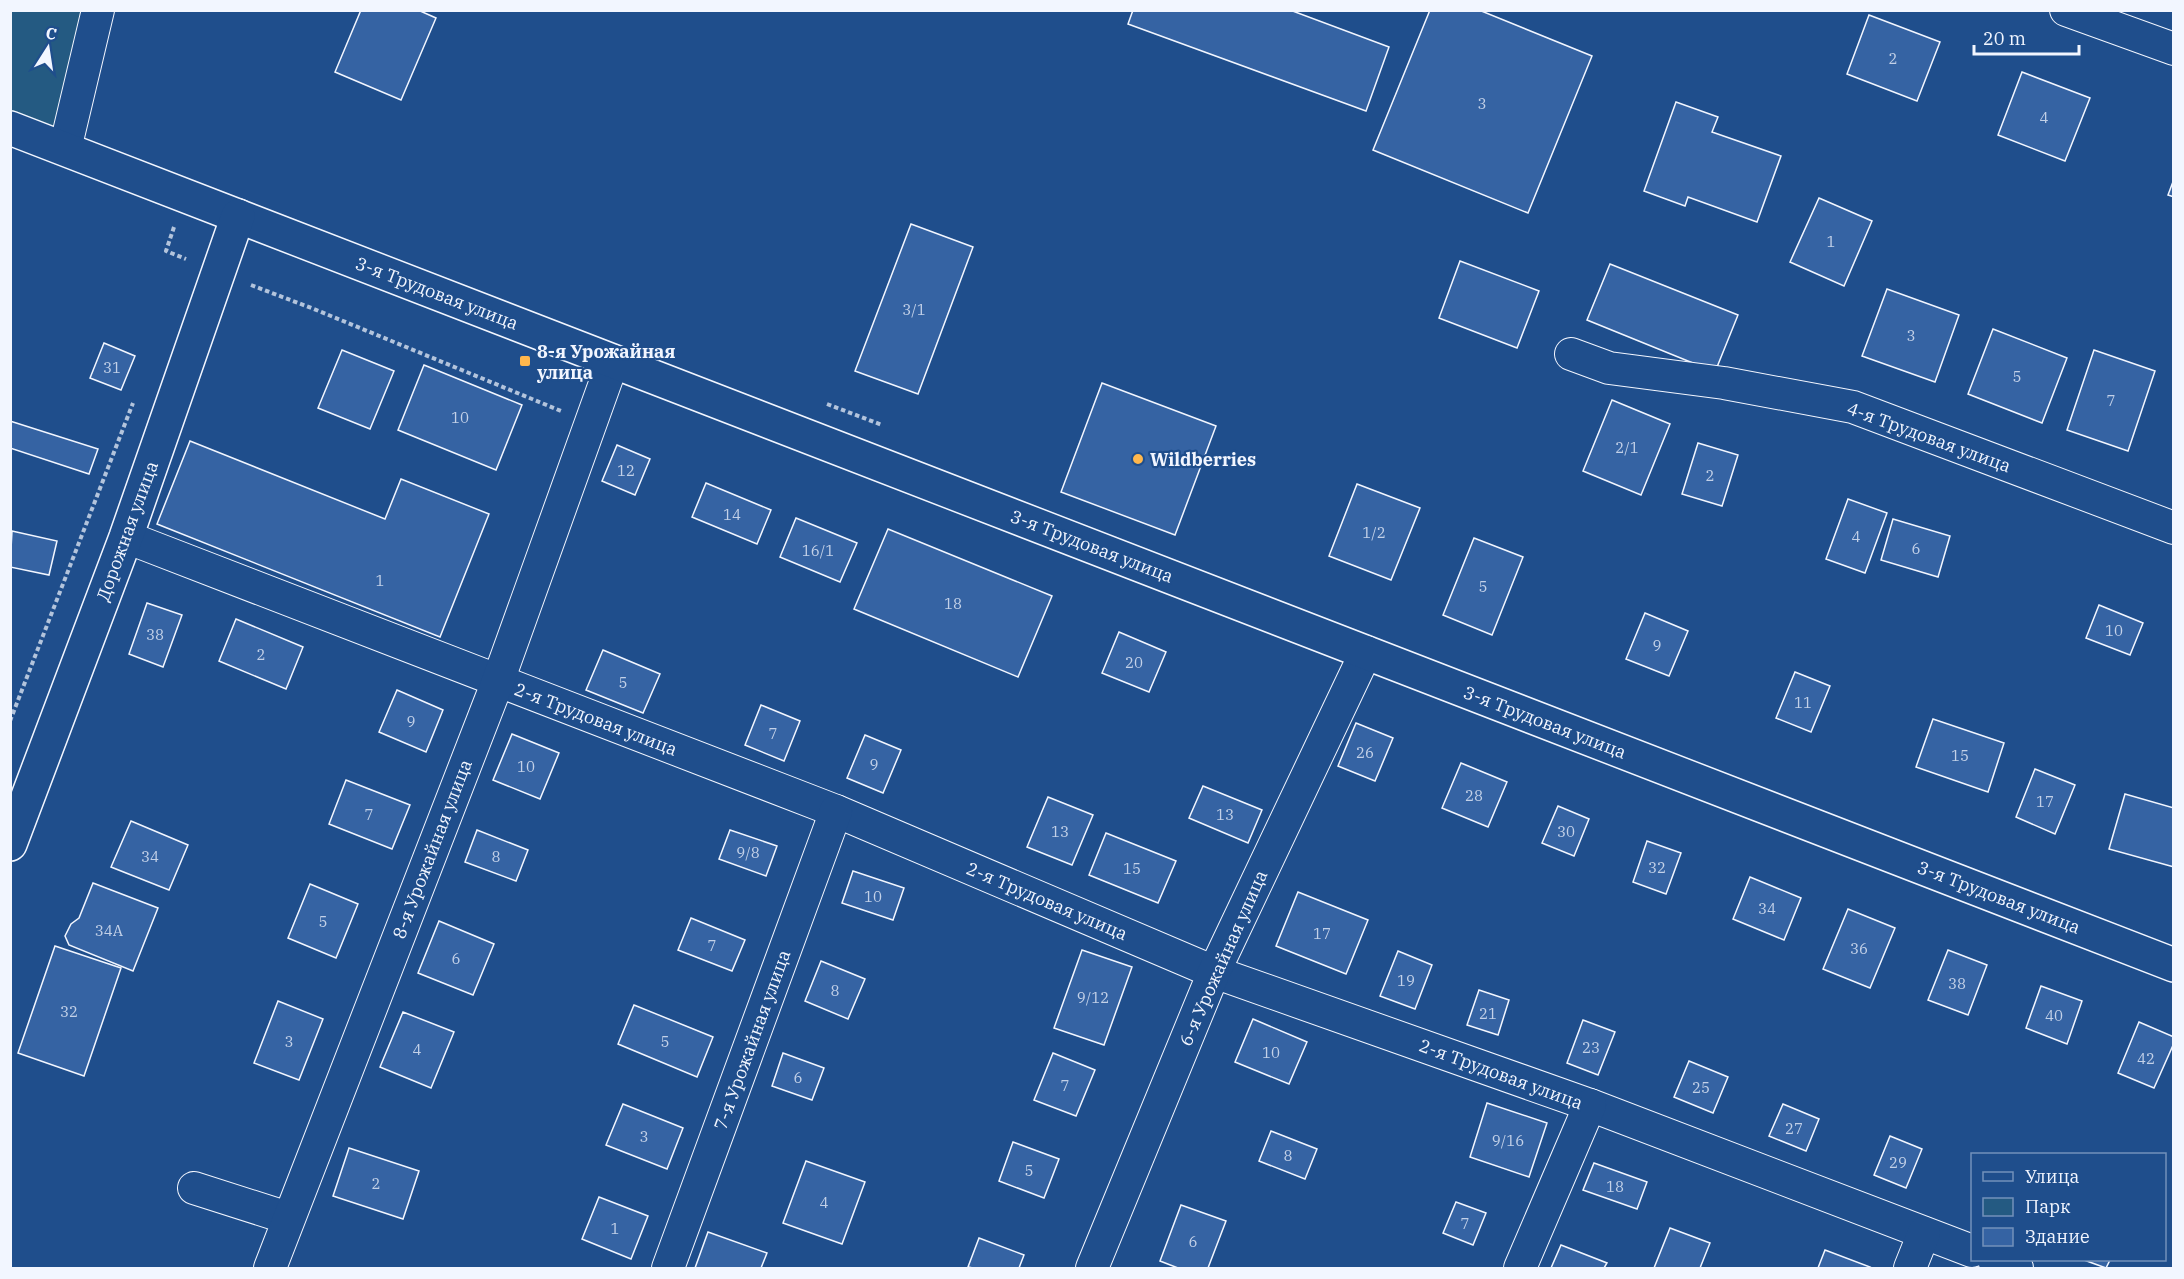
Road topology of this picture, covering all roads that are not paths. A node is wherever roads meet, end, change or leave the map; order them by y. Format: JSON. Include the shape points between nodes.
{"nodes":[{"id":1,"x":98,"y":10,"type":"edge"},
{"id":2,"x":2066,"y":10,"type":"edge"},
{"id":3,"x":2174,"y":49,"type":"edge"},
{"id":4,"x":10,"y":128,"type":"edge"},
{"id":5,"x":65,"y":149,"type":"junction"},
{"id":6,"x":238,"y":216,"type":"junction"},
{"id":7,"x":1571,"y":354,"type":"dead end"},
{"id":8,"x":613,"y":361,"type":"junction"},
{"id":9,"x":2174,"y":528,"type":"edge"},
{"id":10,"x":126,"y":537,"type":"junction"},
{"id":11,"x":1366,"y":652,"type":"junction"},
{"id":12,"x":498,"y":681,"type":"junction"},
{"id":13,"x":836,"y":811,"type":"junction"},
{"id":14,"x":10,"y":844,"type":"edge"},
{"id":15,"x":2174,"y":964,"type":"edge"},
{"id":16,"x":1214,"y":972,"type":"junction"},
{"id":17,"x":1590,"y":1106,"type":"junction"},
{"id":18,"x":194,"y":1188,"type":"dead end"},
{"id":19,"x":288,"y":1218,"type":"junction"},
{"id":20,"x":1924,"y":1233,"type":"junction"},
{"id":21,"x":1971,"y":1251,"type":"edge"},
{"id":22,"x":1997,"y":1261,"type":"edge"},
{"id":23,"x":270,"y":1269,"type":"edge"},
{"id":24,"x":668,"y":1269,"type":"edge"},
{"id":25,"x":1092,"y":1269,"type":"edge"},
{"id":26,"x":1520,"y":1269,"type":"edge"},
{"id":27,"x":1910,"y":1269,"type":"edge"},
{"id":28,"x":2017,"y":1269,"type":"edge"}],
"edges":[{"from":1,"to":5,"type":"street"},
{"from":2,"to":3,"type":"street"},
{"from":4,"to":5,"type":"street","name":"3-я Трудовая улица"},
{"from":5,"to":6,"type":"street","name":"3-я Трудовая улица"},
{"from":6,"to":8,"type":"street","name":"3-я Трудовая улица"},
{"from":6,"to":10,"type":"street","name":"Дорожная улица"},
{"from":7,"to":9,"type":"street","name":"4-я Трудовая улица","via":[[1609,368],[1725,383],[1853,407]]},
{"from":8,"to":11,"type":"street","name":"3-я Трудовая улица"},
{"from":8,"to":12,"type":"street","name":"8-я Урожайная улица"},
{"from":10,"to":12,"type":"street","name":"2-я Трудовая улица"},
{"from":10,"to":14,"type":"street","name":"Дорожная улица"},
{"from":11,"to":15,"type":"street","name":"3-я Трудовая улица"},
{"from":11,"to":16,"type":"street","name":"6-я Урожайная улица"},
{"from":12,"to":13,"type":"street","name":"2-я Трудовая улица"},
{"from":12,"to":19,"type":"street","name":"8-я Урожайная улица"},
{"from":13,"to":16,"type":"street","name":"2-я Трудовая улица"},
{"from":13,"to":24,"type":"street","name":"7-я Урожайная улица"},
{"from":16,"to":17,"type":"street","name":"2-я Трудовая улица"},
{"from":16,"to":25,"type":"street","name":"6-я Урожайная улица"},
{"from":17,"to":20,"type":"street","name":"2-я Трудовая улица"},
{"from":17,"to":26,"type":"street"},
{"from":18,"to":19,"type":"street"},
{"from":19,"to":23,"type":"street","name":"8-я Урожайная улица"},
{"from":20,"to":21,"type":"street","name":"2-я Трудовая улица"},
{"from":20,"to":27,"type":"street"},
{"from":22,"to":28,"type":"street"}]}
